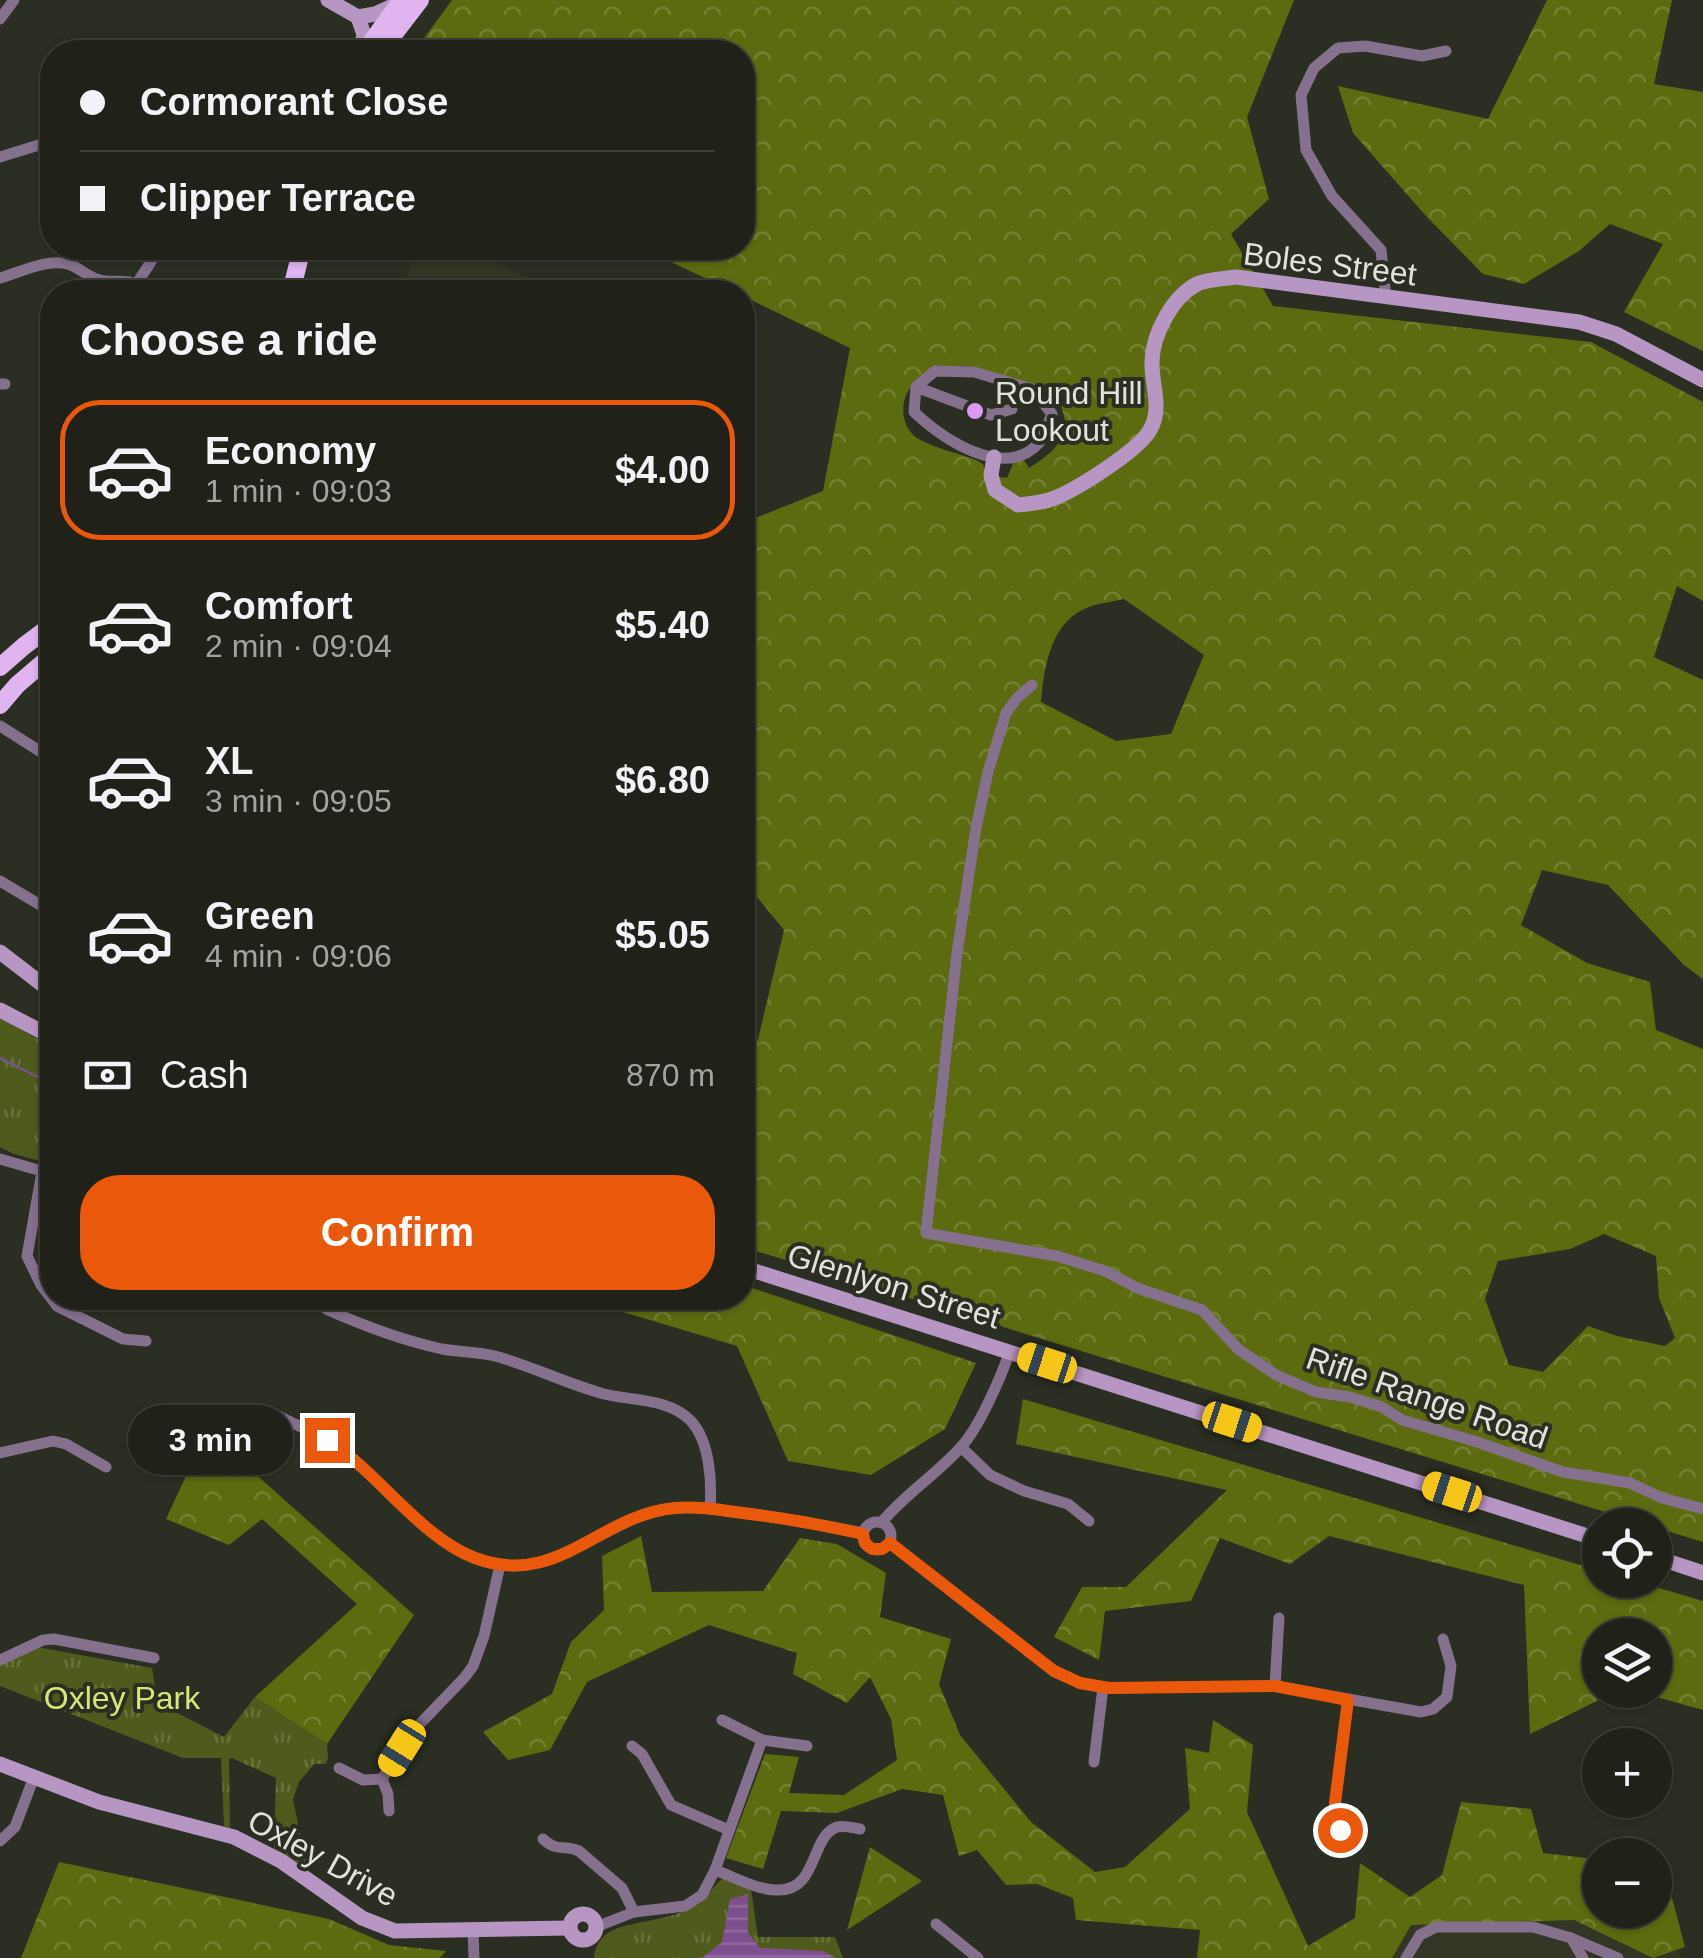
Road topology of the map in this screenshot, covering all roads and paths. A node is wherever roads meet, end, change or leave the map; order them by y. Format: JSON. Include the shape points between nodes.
{"nodes":[{"id":1,"x":14,"y":0,"type":"edge"},
{"id":2,"x":328,"y":0,"type":"edge"},
{"id":3,"x":420,"y":0,"type":"edge"},
{"id":4,"x":401,"y":2,"type":"edge"},
{"id":5,"x":358,"y":17,"type":"junction"},
{"id":6,"x":0,"y":20,"type":"edge"},
{"id":7,"x":363,"y":40,"type":"edge"},
{"id":8,"x":371,"y":40,"type":"edge"},
{"id":9,"x":389,"y":40,"type":"edge"},
{"id":10,"x":1446,"y":50,"type":"dead end"},
{"id":11,"x":40,"y":145,"type":"edge"},
{"id":12,"x":0,"y":158,"type":"edge"},
{"id":13,"x":0,"y":278,"type":"edge"},
{"id":14,"x":98,"y":280,"type":"edge"},
{"id":15,"x":1386,"y":298,"type":"junction"},
{"id":16,"x":1703,"y":380,"type":"edge"},
{"id":17,"x":916,"y":387,"type":"junction"},
{"id":18,"x":1012,"y":410,"type":"dead end"},
{"id":19,"x":994,"y":457,"type":"junction"},
{"id":20,"x":40,"y":634,"type":"edge"},
{"id":21,"x":40,"y":665,"type":"edge"},
{"id":22,"x":0,"y":667,"type":"edge"},
{"id":23,"x":1032,"y":685,"type":"dead end"},
{"id":24,"x":0,"y":705,"type":"edge"},
{"id":25,"x":0,"y":726,"type":"edge"},
{"id":26,"x":40,"y":752,"type":"edge"},
{"id":27,"x":0,"y":881,"type":"edge"},
{"id":28,"x":40,"y":905,"type":"edge"},
{"id":29,"x":0,"y":952,"type":"edge"},
{"id":30,"x":40,"y":983,"type":"edge"},
{"id":31,"x":0,"y":1010,"type":"edge"},
{"id":32,"x":40,"y":1031,"type":"edge"},
{"id":33,"x":0,"y":1159,"type":"edge"},
{"id":34,"x":40,"y":1171,"type":"edge"},
{"id":35,"x":40,"y":1202,"type":"edge"},
{"id":36,"x":755,"y":1271,"type":"edge"},
{"id":37,"x":40,"y":1283,"type":"edge"},
{"id":38,"x":65,"y":1310,"type":"edge"},
{"id":39,"x":330,"y":1310,"type":"edge"},
{"id":40,"x":146,"y":1341,"type":"dead end"},
{"id":41,"x":1010,"y":1351,"type":"junction"},
{"id":42,"x":277,"y":1416,"type":"dead end"},
{"id":43,"x":961,"y":1447,"type":"junction"},
{"id":44,"x":0,"y":1453,"type":"edge"},
{"id":45,"x":106,"y":1467,"type":"dead end"},
{"id":46,"x":710,"y":1509,"type":"junction"},
{"id":47,"x":1703,"y":1509,"type":"edge"},
{"id":48,"x":1090,"y":1521,"type":"dead end"},
{"id":49,"x":882,"y":1522,"type":"junction"},
{"id":50,"x":863,"y":1534,"type":"junction"},
{"id":51,"x":1582,"y":1534,"type":"edge"},
{"id":52,"x":890,"y":1543,"type":"junction"},
{"id":53,"x":1672,"y":1562,"type":"edge"},
{"id":54,"x":500,"y":1566,"type":"junction"},
{"id":55,"x":1703,"y":1572,"type":"edge"},
{"id":56,"x":1279,"y":1618,"type":"dead end"},
{"id":57,"x":1443,"y":1639,"type":"dead end"},
{"id":58,"x":154,"y":1658,"type":"dead end"},
{"id":59,"x":0,"y":1660,"type":"edge"},
{"id":60,"x":1275,"y":1686,"type":"junction"},
{"id":61,"x":1103,"y":1687,"type":"junction"},
{"id":62,"x":1348,"y":1700,"type":"junction"},
{"id":63,"x":722,"y":1720,"type":"dead end"},
{"id":64,"x":762,"y":1740,"type":"junction"},
{"id":65,"x":632,"y":1746,"type":"dead end"},
{"id":66,"x":807,"y":1746,"type":"dead end"},
{"id":67,"x":1094,"y":1762,"type":"dead end"},
{"id":68,"x":0,"y":1764,"type":"edge"},
{"id":69,"x":340,"y":1768,"type":"dead end"},
{"id":70,"x":34,"y":1777,"type":"junction"},
{"id":71,"x":382,"y":1780,"type":"junction"},
{"id":72,"x":389,"y":1812,"type":"dead end"},
{"id":73,"x":860,"y":1829,"type":"dead end"},
{"id":74,"x":729,"y":1830,"type":"junction"},
{"id":75,"x":1340,"y":1830,"type":"dead end"},
{"id":76,"x":543,"y":1839,"type":"dead end"},
{"id":77,"x":0,"y":1841,"type":"edge"},
{"id":78,"x":715,"y":1870,"type":"junction"},
{"id":79,"x":634,"y":1912,"type":"junction"},
{"id":80,"x":936,"y":1924,"type":"dead end"},
{"id":81,"x":596,"y":1927,"type":"junction"},
{"id":82,"x":569,"y":1928,"type":"junction"},
{"id":83,"x":473,"y":1930,"type":"junction"},
{"id":84,"x":1571,"y":1938,"type":"junction"},
{"id":85,"x":584,"y":1941,"type":"junction"},
{"id":86,"x":474,"y":1958,"type":"edge"},
{"id":87,"x":584,"y":1958,"type":"edge"},
{"id":88,"x":978,"y":1958,"type":"edge"},
{"id":89,"x":1406,"y":1958,"type":"edge"},
{"id":90,"x":1583,"y":1958,"type":"edge"},
{"id":91,"x":1618,"y":1958,"type":"edge"}],
"edges":[{"from":1,"to":6,"type":"street"},
{"from":2,"to":5,"type":"street"},
{"from":3,"to":9,"type":"main road"},
{"from":4,"to":5,"type":"street"},
{"from":4,"to":8,"type":"main road"},
{"from":5,"to":7,"type":"street"},
{"from":10,"to":15,"type":"street","via":[[1422,56],[1338,48],[1314,68],[1300,95],[1306,150],[1332,196],[1382,250]]},
{"from":11,"to":12,"type":"street"},
{"from":13,"to":14,"type":"street","via":[[63,263]]},
{"from":15,"to":16,"type":"street","name":"Boles Street","via":[[1579,322]]},
{"from":15,"to":19,"type":"street","name":"Boles Street","via":[[1236,278],[1198,283],[1158,331],[1152,362],[1158,402],[1150,430],[1125,454],[1080,486],[1018,506],[995,490]]},
{"from":17,"to":18,"type":"street","via":[[992,415]]},
{"from":17,"to":19,"type":"street","via":[[914,412],[934,430]]},
{"from":17,"to":19,"type":"street","via":[[935,371],[974,372],[1032,390],[1052,414],[1040,442],[1015,458]]},
{"from":20,"to":22,"type":"main road"},
{"from":21,"to":24,"type":"main road"},
{"from":23,"to":47,"type":"street","name":"Rifle Range Road","via":[[1006,713],[976,828],[926,1233],[1098,1269],[1202,1310],[1238,1349],[1316,1392],[1382,1407],[1402,1420],[1562,1472],[1630,1483]]},
{"from":25,"to":26,"type":"street"},
{"from":27,"to":28,"type":"street"},
{"from":29,"to":30,"type":"street"},
{"from":31,"to":32,"type":"street"},
{"from":33,"to":34,"type":"street"},
{"from":35,"to":37,"type":"street","via":[[27,1256]]},
{"from":36,"to":41,"type":"street","name":"Glenlyon Street"},
{"from":38,"to":40,"type":"street","via":[[123,1339]]},
{"from":39,"to":46,"type":"street","via":[[406,1341],[493,1356],[674,1410],[701,1436]]},
{"from":41,"to":43,"type":"street"},
{"from":41,"to":51,"type":"street","name":"Glenlyon Street"},
{"from":42,"to":54,"type":"street","via":[[340,1448],[442,1541]]},
{"from":43,"to":48,"type":"street","via":[[990,1475],[1068,1504]]},
{"from":43,"to":49,"type":"street"},
{"from":44,"to":45,"type":"street","via":[[54,1441]]},
{"from":46,"to":50,"type":"street"},
{"from":46,"to":54,"type":"street","via":[[660,1511],[615,1526],[558,1558]]},
{"from":49,"to":50,"type":"street"},
{"from":49,"to":52,"type":"street"},
{"from":50,"to":52,"type":"street","via":[[872,1549]]},
{"from":52,"to":61,"type":"street","via":[[1054,1671]]},
{"from":53,"to":55,"type":"street"},
{"from":54,"to":71,"type":"street","via":[[473,1666],[415,1729]]},
{"from":56,"to":60,"type":"street"},
{"from":57,"to":62,"type":"street","via":[[1451,1666],[1447,1697],[1432,1709]]},
{"from":58,"to":59,"type":"street","via":[[54,1639]]},
{"from":60,"to":61,"type":"street"},
{"from":60,"to":62,"type":"street"},
{"from":61,"to":67,"type":"street"},
{"from":62,"to":75,"type":"street","via":[[1335,1803]]},
{"from":63,"to":64,"type":"street"},
{"from":64,"to":66,"type":"street"},
{"from":64,"to":74,"type":"street"},
{"from":65,"to":74,"type":"street","via":[[671,1805]]},
{"from":68,"to":70,"type":"street","name":"Oxley Drive"},
{"from":69,"to":71,"type":"street","via":[[363,1780]]},
{"from":70,"to":77,"type":"street","via":[[15,1826]]},
{"from":70,"to":83,"type":"street","name":"Oxley Drive","via":[[99,1802],[234,1837],[362,1918],[395,1931]]},
{"from":71,"to":72,"type":"street"},
{"from":73,"to":78,"type":"street","via":[[833,1829],[807,1874],[782,1890]]},
{"from":74,"to":78,"type":"street"},
{"from":76,"to":79,"type":"street","via":[[578,1851],[622,1888]]},
{"from":78,"to":79,"type":"street","via":[[694,1902]]},
{"from":79,"to":81,"type":"street"},
{"from":80,"to":88,"type":"street"},
{"from":81,"to":82,"type":"street","via":[[582,1914]]},
{"from":81,"to":85,"type":"street"},
{"from":82,"to":83,"type":"street","name":"Oxley Drive"},
{"from":82,"to":85,"type":"street"},
{"from":83,"to":86,"type":"street"},
{"from":84,"to":89,"type":"street","via":[[1532,1926],[1436,1927],[1420,1935]]},
{"from":84,"to":90,"type":"street"},
{"from":84,"to":91,"type":"street"},
{"from":85,"to":87,"type":"street"}]}
